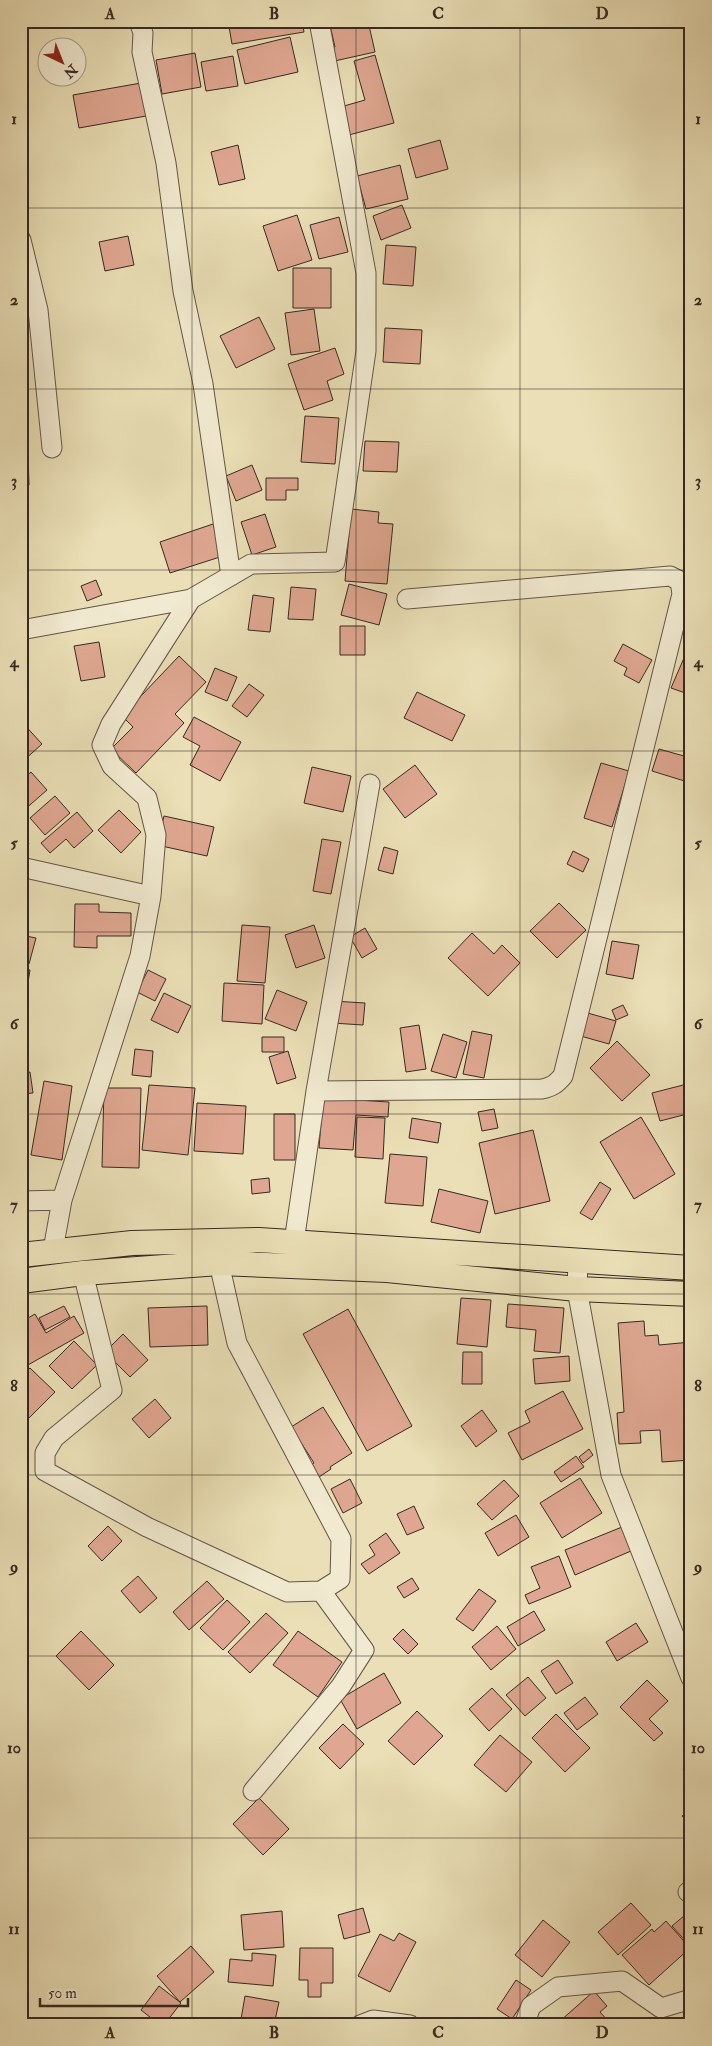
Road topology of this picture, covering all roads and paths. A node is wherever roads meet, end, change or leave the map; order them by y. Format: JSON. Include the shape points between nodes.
{"nodes":[{"id":1,"x":139,"y":21,"type":"edge"},
{"id":2,"x":319,"y":21,"type":"edge"},
{"id":3,"x":21,"y":240,"type":"edge"},
{"id":4,"x":52,"y":448,"type":"dead end"},
{"id":5,"x":231,"y":576,"type":"junction"},
{"id":6,"x":191,"y":599,"type":"junction"},
{"id":7,"x":407,"y":599,"type":"dead end"},
{"id":8,"x":21,"y":630,"type":"edge"},
{"id":9,"x":370,"y":784,"type":"dead end"},
{"id":10,"x":21,"y":867,"type":"edge"},
{"id":11,"x":152,"y":896,"type":"junction"},
{"id":12,"x":316,"y":1091,"type":"junction"},
{"id":13,"x":62,"y":1200,"type":"junction"},
{"id":14,"x":21,"y":1201,"type":"edge"},
{"id":15,"x":294,"y":1242,"type":"junction"},
{"id":16,"x":53,"y":1250,"type":"junction"},
{"id":17,"x":21,"y":1255,"type":"edge"},
{"id":18,"x":578,"y":1262,"type":"junction"},
{"id":19,"x":219,"y":1263,"type":"junction"},
{"id":20,"x":691,"y":1268,"type":"edge"},
{"id":21,"x":83,"y":1273,"type":"junction"},
{"id":22,"x":21,"y":1281,"type":"edge"},
{"id":23,"x":577,"y":1289,"type":"junction"},
{"id":24,"x":691,"y":1294,"type":"edge"},
{"id":25,"x":321,"y":1591,"type":"junction"},
{"id":26,"x":691,"y":1678,"type":"edge"},
{"id":27,"x":252,"y":1791,"type":"dead end"},
{"id":28,"x":691,"y":1999,"type":"edge"},
{"id":29,"x":360,"y":2025,"type":"edge"},
{"id":30,"x":410,"y":2025,"type":"edge"},
{"id":31,"x":524,"y":2025,"type":"edge"}],
"edges":[{"from":1,"to":5,"type":"street","via":[[143,33],[142,52],[166,163],[183,291],[203,384]]},
{"from":2,"to":5,"type":"street","via":[[366,273],[366,350],[335,562],[251,564]]},
{"from":3,"to":4,"type":"street","via":[[38,310]]},
{"from":5,"to":6,"type":"street"},
{"from":6,"to":8,"type":"street"},
{"from":6,"to":11,"type":"street","via":[[110,724],[102,745],[112,766],[147,798],[156,835]]},
{"from":7,"to":12,"type":"street","via":[[670,576],[680,581],[682,594],[558,1082],[542,1089]]},
{"from":9,"to":12,"type":"street"},
{"from":10,"to":11,"type":"street"},
{"from":11,"to":13,"type":"street","via":[[140,956]]},
{"from":12,"to":15,"type":"street"},
{"from":13,"to":14,"type":"street"},
{"from":13,"to":16,"type":"street"},
{"from":15,"to":16,"type":"main road","via":[[171,1241]]},
{"from":15,"to":18,"type":"main road"},
{"from":16,"to":17,"type":"main road"},
{"from":18,"to":20,"type":"main road"},
{"from":18,"to":23,"type":"street"},
{"from":19,"to":21,"type":"main road"},
{"from":19,"to":23,"type":"main road","via":[[387,1270]]},
{"from":19,"to":25,"type":"street","via":[[237,1343],[341,1539],[340,1579]]},
{"from":21,"to":22,"type":"main road"},
{"from":21,"to":25,"type":"street","via":[[112,1390],[54,1438],[45,1453],[45,1471],[147,1527],[287,1592]]},
{"from":23,"to":24,"type":"main road"},
{"from":23,"to":26,"type":"street","via":[[611,1475]]},
{"from":25,"to":27,"type":"street","via":[[364,1650],[341,1686]]},
{"from":28,"to":31,"type":"street","via":[[662,2008],[622,1981],[558,1987],[531,2006]]},
{"from":29,"to":30,"type":"street","via":[[373,2020]]}]}
